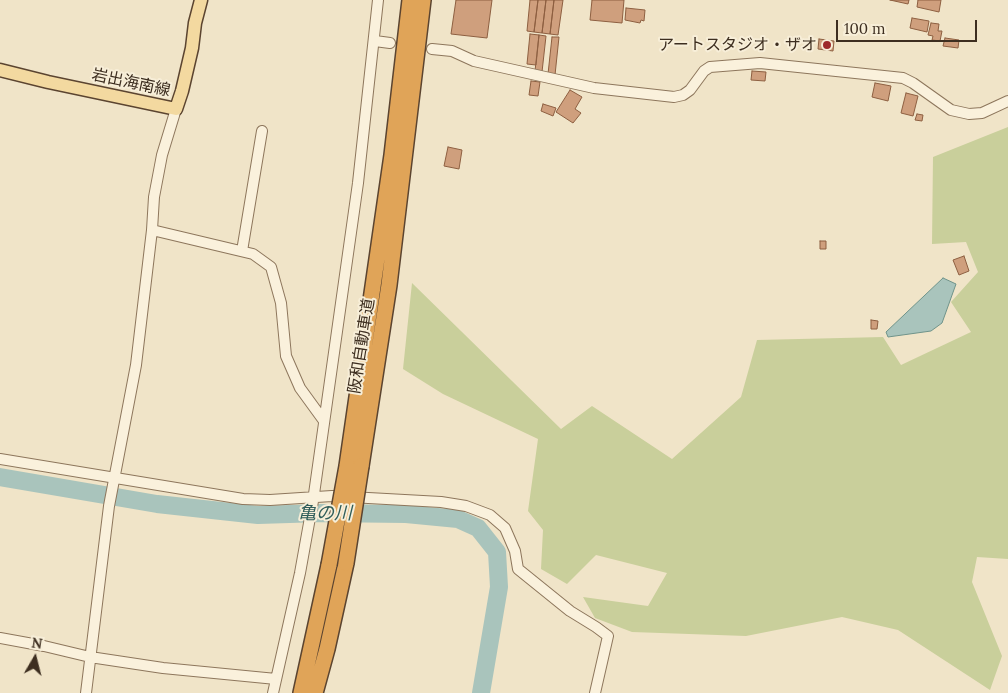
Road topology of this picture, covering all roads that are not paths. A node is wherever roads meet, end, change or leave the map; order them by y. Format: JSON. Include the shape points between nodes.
{"nodes":[{"id":1,"x":201,"y":0,"type":"edge"},
{"id":2,"x":378,"y":0,"type":"edge"},
{"id":3,"x":410,"y":0,"type":"edge"},
{"id":4,"x":423,"y":0,"type":"edge"},
{"id":5,"x":375,"y":41,"type":"junction"},
{"id":6,"x":390,"y":43,"type":"dead end"},
{"id":7,"x":432,"y":49,"type":"dead end"},
{"id":8,"x":0,"y":70,"type":"edge"},
{"id":9,"x":1008,"y":101,"type":"edge"},
{"id":10,"x":176,"y":109,"type":"junction"},
{"id":11,"x":262,"y":131,"type":"dead end"},
{"id":12,"x":152,"y":230,"type":"junction"},
{"id":13,"x":242,"y":251,"type":"junction"},
{"id":14,"x":324,"y":421,"type":"junction"},
{"id":15,"x":0,"y":459,"type":"edge"},
{"id":16,"x":354,"y":466,"type":"junction"},
{"id":17,"x":115,"y":478,"type":"junction"},
{"id":18,"x":313,"y":499,"type":"junction"},
{"id":19,"x":0,"y":638,"type":"edge"},
{"id":20,"x":90,"y":657,"type":"junction"},
{"id":21,"x":276,"y":679,"type":"junction"},
{"id":22,"x":86,"y":693,"type":"edge"},
{"id":23,"x":273,"y":693,"type":"edge"},
{"id":24,"x":301,"y":693,"type":"edge"},
{"id":25,"x":315,"y":693,"type":"edge"},
{"id":26,"x":595,"y":693,"type":"edge"}],
"edges":[{"from":1,"to":10,"type":"main road","name":"岩出海南線"},
{"from":2,"to":5,"type":"street"},
{"from":3,"to":16,"type":"highway","name":"阪和自動車道"},
{"from":4,"to":16,"type":"highway","name":"阪和自動車道","via":[[389,285]]},
{"from":5,"to":6,"type":"street"},
{"from":5,"to":14,"type":"street"},
{"from":7,"to":9,"type":"street","via":[[452,50],[474,62],[594,88],[674,97],[690,90],[710,67],[760,63],[903,78],[951,110],[970,114],[982,113]]},
{"from":8,"to":10,"type":"main road","name":"岩出海南線"},
{"from":10,"to":12,"type":"street","via":[[162,155]]},
{"from":11,"to":13,"type":"street"},
{"from":12,"to":13,"type":"street"},
{"from":12,"to":17,"type":"street","via":[[136,365]]},
{"from":13,"to":14,"type":"street","via":[[253,254],[271,267],[281,302],[286,356],[300,388]]},
{"from":14,"to":18,"type":"street"},
{"from":15,"to":17,"type":"street"},
{"from":16,"to":24,"type":"highway","name":"阪和自動車道","bridge":true},
{"from":16,"to":25,"type":"highway","name":"阪和自動車道","bridge":true,"via":[[346,563]]},
{"from":17,"to":18,"type":"street","via":[[243,499]]},
{"from":17,"to":20,"type":"street"},
{"from":18,"to":21,"type":"street"},
{"from":18,"to":26,"type":"street","via":[[332,496],[441,502],[466,506],[490,515],[505,528],[516,551],[518,569],[570,612],[608,636]]},
{"from":19,"to":20,"type":"street"},
{"from":20,"to":21,"type":"street"},
{"from":20,"to":22,"type":"street"},
{"from":21,"to":23,"type":"street"}]}
